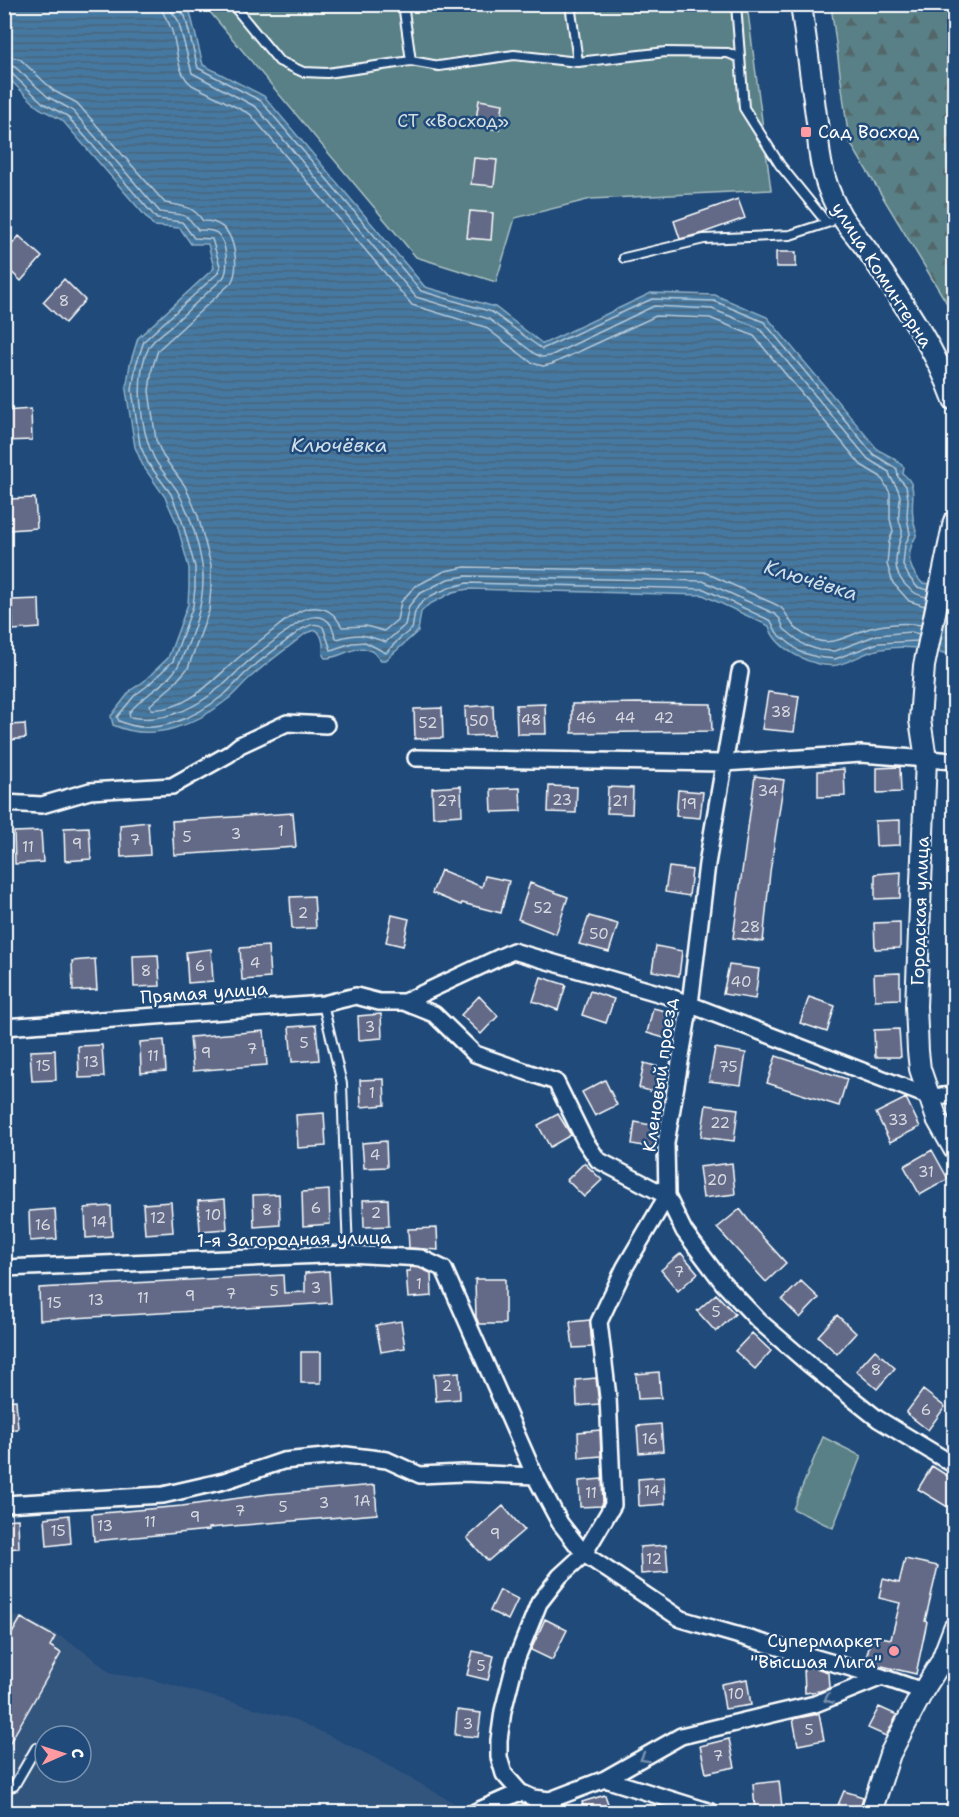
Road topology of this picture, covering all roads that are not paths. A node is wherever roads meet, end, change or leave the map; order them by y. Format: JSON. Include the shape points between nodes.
{"nodes":[{"id":1,"x":232,"y":4,"type":"edge"},
{"id":2,"x":403,"y":4,"type":"edge"},
{"id":3,"x":570,"y":4,"type":"edge"},
{"id":4,"x":736,"y":4,"type":"edge"},
{"id":5,"x":801,"y":4,"type":"edge"},
{"id":6,"x":740,"y":58,"type":"junction"},
{"id":7,"x":411,"y":61,"type":"junction"},
{"id":8,"x":578,"y":62,"type":"junction"},
{"id":9,"x":835,"y":220,"type":"junction"},
{"id":10,"x":624,"y":258,"type":"dead end"},
{"id":11,"x":954,"y":400,"type":"edge"},
{"id":12,"x":954,"y":521,"type":"edge"},
{"id":13,"x":740,"y":672,"type":"dead end"},
{"id":14,"x":326,"y":725,"type":"dead end"},
{"id":15,"x":416,"y":758,"type":"dead end"},
{"id":16,"x":926,"y":759,"type":"junction"},
{"id":17,"x":954,"y":761,"type":"edge"},
{"id":18,"x":724,"y":763,"type":"junction"},
{"id":19,"x":4,"y":803,"type":"edge"},
{"id":20,"x":404,"y":1002,"type":"junction"},
{"id":21,"x":323,"y":1004,"type":"junction"},
{"id":22,"x":690,"y":1005,"type":"junction"},
{"id":23,"x":4,"y":1027,"type":"edge"},
{"id":24,"x":954,"y":1095,"type":"edge"},
{"id":25,"x":930,"y":1097,"type":"junction"},
{"id":26,"x":954,"y":1149,"type":"edge"},
{"id":27,"x":666,"y":1196,"type":"junction"},
{"id":28,"x":348,"y":1254,"type":"junction"},
{"id":29,"x":4,"y":1268,"type":"edge"},
{"id":30,"x":954,"y":1465,"type":"edge"},
{"id":31,"x":535,"y":1476,"type":"junction"},
{"id":32,"x":4,"y":1504,"type":"edge"},
{"id":33,"x":584,"y":1554,"type":"junction"},
{"id":34,"x":954,"y":1628,"type":"edge"},
{"id":35,"x":882,"y":1677,"type":"junction"},
{"id":36,"x":923,"y":1691,"type":"junction"},
{"id":37,"x":33,"y":1753,"type":"edge"},
{"id":38,"x":604,"y":1779,"type":"junction"},
{"id":39,"x":4,"y":1789,"type":"edge"},
{"id":40,"x":520,"y":1792,"type":"junction"},
{"id":41,"x":475,"y":1812,"type":"edge"},
{"id":42,"x":711,"y":1812,"type":"edge"},
{"id":43,"x":871,"y":1812,"type":"edge"}],
"edges":[{"from":1,"to":7,"type":"lane","via":[[279,61],[303,72],[327,73]]},
{"from":2,"to":7,"type":"lane"},
{"from":3,"to":8,"type":"lane"},
{"from":4,"to":6,"type":"lane"},
{"from":5,"to":9,"type":"street","name":"улица Коминтерна","via":[[818,150]]},
{"from":6,"to":8,"type":"lane","via":[[728,53],[666,52]]},
{"from":6,"to":9,"type":"lane","via":[[744,108],[780,165]]},
{"from":7,"to":8,"type":"lane","via":[[439,66],[514,55]]},
{"from":9,"to":10,"type":"lane","via":[[790,235],[704,239]]},
{"from":9,"to":11,"type":"street","name":"улица Коминтерна","via":[[872,256],[945,374]]},
{"from":12,"to":16,"type":"street","name":"Городская улица","via":[[924,666],[920,720]]},
{"from":13,"to":18,"type":"street","name":"Кленовый проезд"},
{"from":14,"to":19,"type":"street","via":[[287,723],[240,745],[172,786],[90,791],[42,805]]},
{"from":15,"to":18,"type":"street"},
{"from":16,"to":17,"type":"street"},
{"from":16,"to":18,"type":"street","via":[[861,754]]},
{"from":16,"to":25,"type":"street","name":"Городская улица","via":[[916,1006],[920,1070]]},
{"from":18,"to":22,"type":"street","name":"Кленовый проезд"},
{"from":20,"to":21,"type":"street","name":"Прямая улица","via":[[379,1002],[356,996]]},
{"from":20,"to":22,"type":"street","via":[[513,951]]},
{"from":20,"to":27,"type":"street","via":[[434,1014],[474,1054],[556,1082],[598,1160]]},
{"from":21,"to":23,"type":"street","name":"Прямая улица"},
{"from":21,"to":28,"type":"lane","via":[[342,1084]]},
{"from":22,"to":25,"type":"street"},
{"from":22,"to":27,"type":"street","name":"Кленовый проезд","via":[[666,1143]]},
{"from":24,"to":25,"type":"street"},
{"from":25,"to":26,"type":"street","name":"Городская улица"},
{"from":27,"to":30,"type":"street","name":"Кленовый проезд","via":[[684,1231],[723,1283],[759,1321],[878,1419]]},
{"from":27,"to":33,"type":"street","via":[[599,1322],[608,1397],[613,1505]]},
{"from":28,"to":29,"type":"street","name":"1-я Загородная улица"},
{"from":28,"to":31,"type":"street","name":"1-я Загородная улица","via":[[421,1258],[444,1269]]},
{"from":31,"to":32,"type":"street","via":[[420,1475],[387,1460],[346,1455],[283,1461],[224,1481],[163,1495]]},
{"from":31,"to":33,"type":"street","name":"1-я Загородная улица","via":[[560,1523]]},
{"from":33,"to":35,"type":"street","name":"1-я Загородная улица","via":[[681,1619]]},
{"from":33,"to":40,"type":"street","via":[[539,1603],[516,1660],[499,1740],[504,1774]]},
{"from":34,"to":36,"type":"street","via":[[941,1662]]},
{"from":35,"to":36,"type":"street","name":"1-я Загородная улица"},
{"from":35,"to":38,"type":"street","one_way":true,"via":[[815,1704],[681,1736]]},
{"from":36,"to":43,"type":"street","via":[[890,1754]]},
{"from":37,"to":39,"type":"lane","via":[[14,1786]]},
{"from":38,"to":40,"type":"street","via":[[550,1800]]},
{"from":38,"to":42,"type":"street"},
{"from":40,"to":41,"type":"street"}]}
